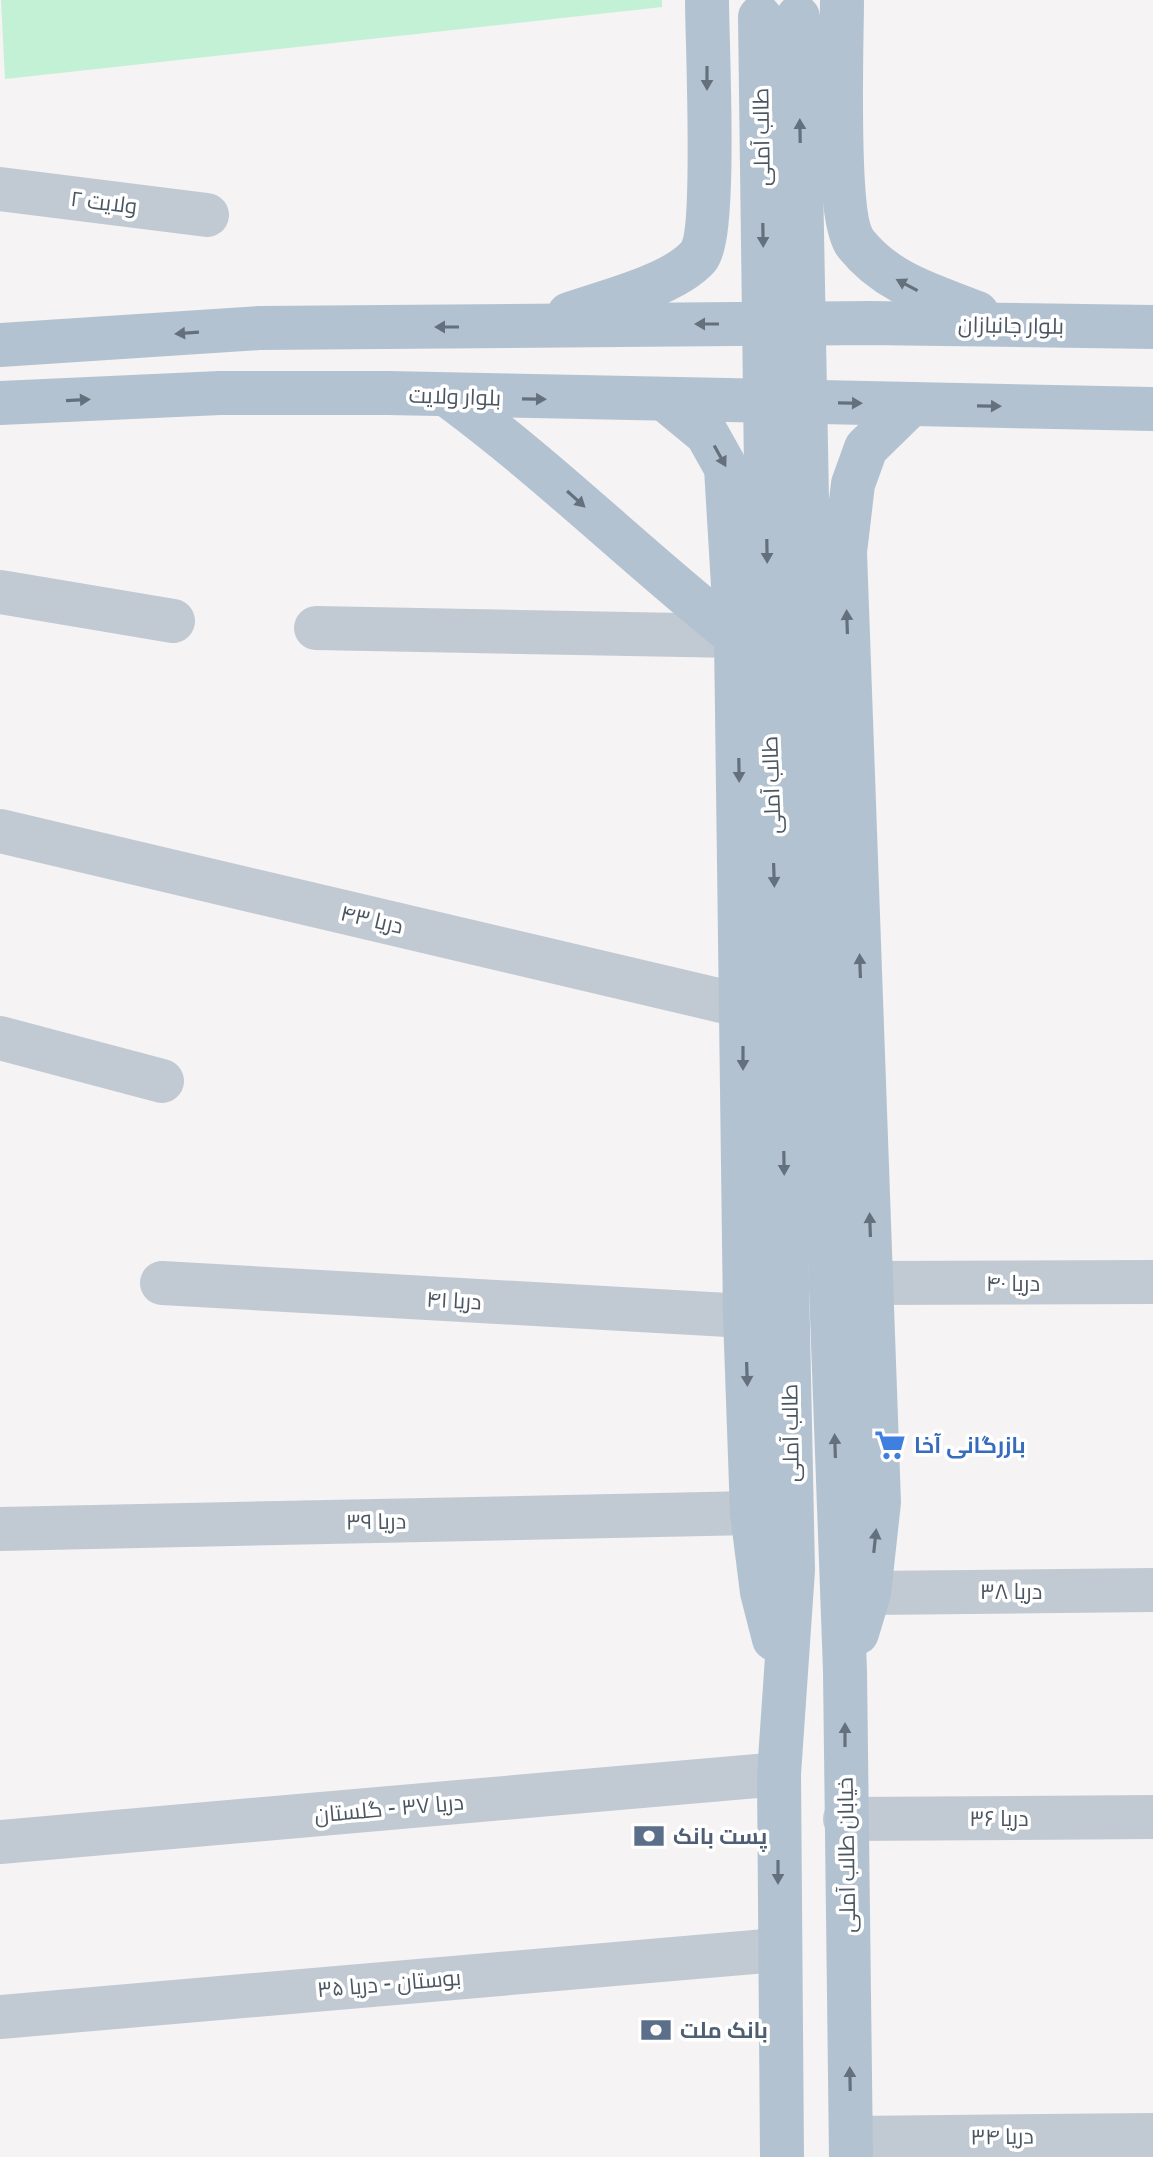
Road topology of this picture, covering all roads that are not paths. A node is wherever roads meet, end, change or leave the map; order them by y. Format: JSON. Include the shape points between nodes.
{"nodes":[{"id":1,"x":709,"y":0,"type":"edge"},
{"id":2,"x":842,"y":7,"type":"edge"},
{"id":3,"x":779,"y":9,"type":"edge"},
{"id":4,"x":0,"y":189,"type":"edge"},
{"id":5,"x":207,"y":215,"type":"dead end"},
{"id":6,"x":1006,"y":324,"type":"junction"},
{"id":7,"x":535,"y":326,"type":"junction"},
{"id":8,"x":389,"y":327,"type":"junction"},
{"id":9,"x":1153,"y":327,"type":"edge"},
{"id":10,"x":259,"y":328,"type":"junction"},
{"id":11,"x":0,"y":345,"type":"edge"},
{"id":12,"x":388,"y":393,"type":"junction"},
{"id":13,"x":252,"y":395,"type":"junction"},
{"id":14,"x":450,"y":397,"type":"junction"},
{"id":15,"x":667,"y":401,"type":"junction"},
{"id":16,"x":0,"y":403,"type":"edge"},
{"id":17,"x":911,"y":404,"type":"junction"},
{"id":18,"x":1153,"y":409,"type":"edge"},
{"id":19,"x":0,"y":592,"type":"edge"},
{"id":20,"x":173,"y":621,"type":"dead end"},
{"id":21,"x":316,"y":628,"type":"dead end"},
{"id":22,"x":736,"y":636,"type":"junction"},
{"id":23,"x":850,"y":711,"type":"junction"},
{"id":24,"x":738,"y":719,"type":"junction"},
{"id":25,"x":791,"y":769,"type":"junction"},
{"id":26,"x":0,"y":831,"type":"edge"},
{"id":27,"x":743,"y":1006,"type":"junction"},
{"id":28,"x":0,"y":1038,"type":"edge"},
{"id":29,"x":162,"y":1081,"type":"dead end"},
{"id":30,"x":1153,"y":1282,"type":"edge"},
{"id":31,"x":162,"y":1283,"type":"dead end"},
{"id":32,"x":872,"y":1283,"type":"junction"},
{"id":33,"x":745,"y":1316,"type":"junction"},
{"id":34,"x":752,"y":1513,"type":"junction"},
{"id":35,"x":0,"y":1529,"type":"edge"},
{"id":36,"x":839,"y":1552,"type":"joint"},
{"id":37,"x":1153,"y":1590,"type":"edge"},
{"id":38,"x":869,"y":1593,"type":"junction"},
{"id":39,"x":845,"y":1671,"type":"junction"},
{"id":40,"x":784,"y":1678,"type":"junction"},
{"id":41,"x":779,"y":1774,"type":"junction"},
{"id":42,"x":1153,"y":1817,"type":"edge"},
{"id":43,"x":845,"y":1819,"type":"junction"},
{"id":44,"x":0,"y":1842,"type":"edge"},
{"id":45,"x":778,"y":1950,"type":"junction"},
{"id":46,"x":0,"y":2017,"type":"edge"},
{"id":47,"x":1153,"y":2135,"type":"edge"},
{"id":48,"x":851,"y":2148,"type":"edge"},
{"id":49,"x":782,"y":2157,"type":"edge"}],
"edges":[{"from":1,"to":2,"type":"main road","via":[[752,29],[784,36],[815,30]]},
{"from":1,"to":7,"type":"main road","one_way":true,"via":[[710,186],[708,233],[700,255],[679,273]]},
{"from":6,"to":2,"type":"main road","one_way":true,"via":[[906,287],[853,241],[844,197]]},
{"from":3,"to":25,"type":"main road","name":"طالب آملی","bridge":true},
{"from":4,"to":5,"type":"street","name":"ولایت ۲"},
{"from":6,"to":7,"type":"main road","name":"بلوار جانبازان","one_way":true},
{"from":6,"to":9,"type":"main road","name":"بلوار جانبازان"},
{"from":7,"to":8,"type":"main road","one_way":true},
{"from":8,"to":10,"type":"main road"},
{"from":8,"to":12,"type":"main road","via":[[361,349],[357,365],[362,378]]},
{"from":10,"to":11,"type":"main road","one_way":true},
{"from":10,"to":13,"type":"main road","via":[[280,344],[286,357],[281,372]]},
{"from":12,"to":13,"type":"main road","name":"بلوار ولایت"},
{"from":12,"to":14,"type":"main road","name":"بلوار ولایت"},
{"from":16,"to":13,"type":"main road","name":"بلوار ولایت","one_way":true},
{"from":14,"to":15,"type":"main road","name":"بلوار ولایت","one_way":true},
{"from":14,"to":22,"type":"main road","one_way":true,"via":[[514,445]]},
{"from":15,"to":17,"type":"main road","name":"بلوار ولایت","one_way":true},
{"from":15,"to":22,"type":"main road","one_way":true,"via":[[707,434],[726,468]]},
{"from":17,"to":18,"type":"main road","one_way":true},
{"from":23,"to":17,"type":"main road","one_way":true,"via":[[845,552],[853,484],[866,448]]},
{"from":19,"to":20,"type":"street"},
{"from":21,"to":22,"type":"street"},
{"from":22,"to":24,"type":"main road"},
{"from":23,"to":24,"type":"main road","via":[[844,697],[826,681],[789,671],[750,692]]},
{"from":32,"to":23,"type":"main road","one_way":true},
{"from":24,"to":27,"type":"main road","one_way":true},
{"from":36,"to":25,"type":"main road","name":"طالب آملی","one_way":true},
{"from":25,"to":40,"type":"main road","name":"طالب آملی","one_way":true,"via":[[783,1087],[793,1570]]},
{"from":26,"to":27,"type":"street","name":"دریا ۴۳"},
{"from":27,"to":33,"type":"main road","one_way":true},
{"from":28,"to":29,"type":"street"},
{"from":30,"to":32,"type":"street","name":"دریا ۴۰"},
{"from":31,"to":33,"type":"street","name":"دریا ۴۱"},
{"from":38,"to":32,"type":"main road","one_way":true,"via":[[879,1502]]},
{"from":33,"to":34,"type":"main road","one_way":true},
{"from":34,"to":35,"type":"street","name":"دریا ۳۹"},
{"from":34,"to":40,"type":"main road","via":[[762,1592]]},
{"from":36,"to":39,"type":"main road","name":"خیابان طالب آملی"},
{"from":37,"to":38,"type":"street","name":"دریا ۳۸"},
{"from":38,"to":39,"type":"main road"},
{"from":43,"to":39,"type":"main road","name":"خیابان طالب آملی","one_way":true},
{"from":40,"to":41,"type":"main road"},
{"from":41,"to":44,"type":"street","name":"دریا ۳۷ - گلستان"},
{"from":41,"to":45,"type":"main road","one_way":true},
{"from":42,"to":43,"type":"street","name":"دریا ۳۶"},
{"from":48,"to":43,"type":"main road","name":"خیابان طالب آملی","one_way":true},
{"from":45,"to":46,"type":"street","name":"بوستان - دریا ۳۵"},
{"from":45,"to":49,"type":"main road"},
{"from":47,"to":48,"type":"street","name":"دریا ۳۴"}]}
